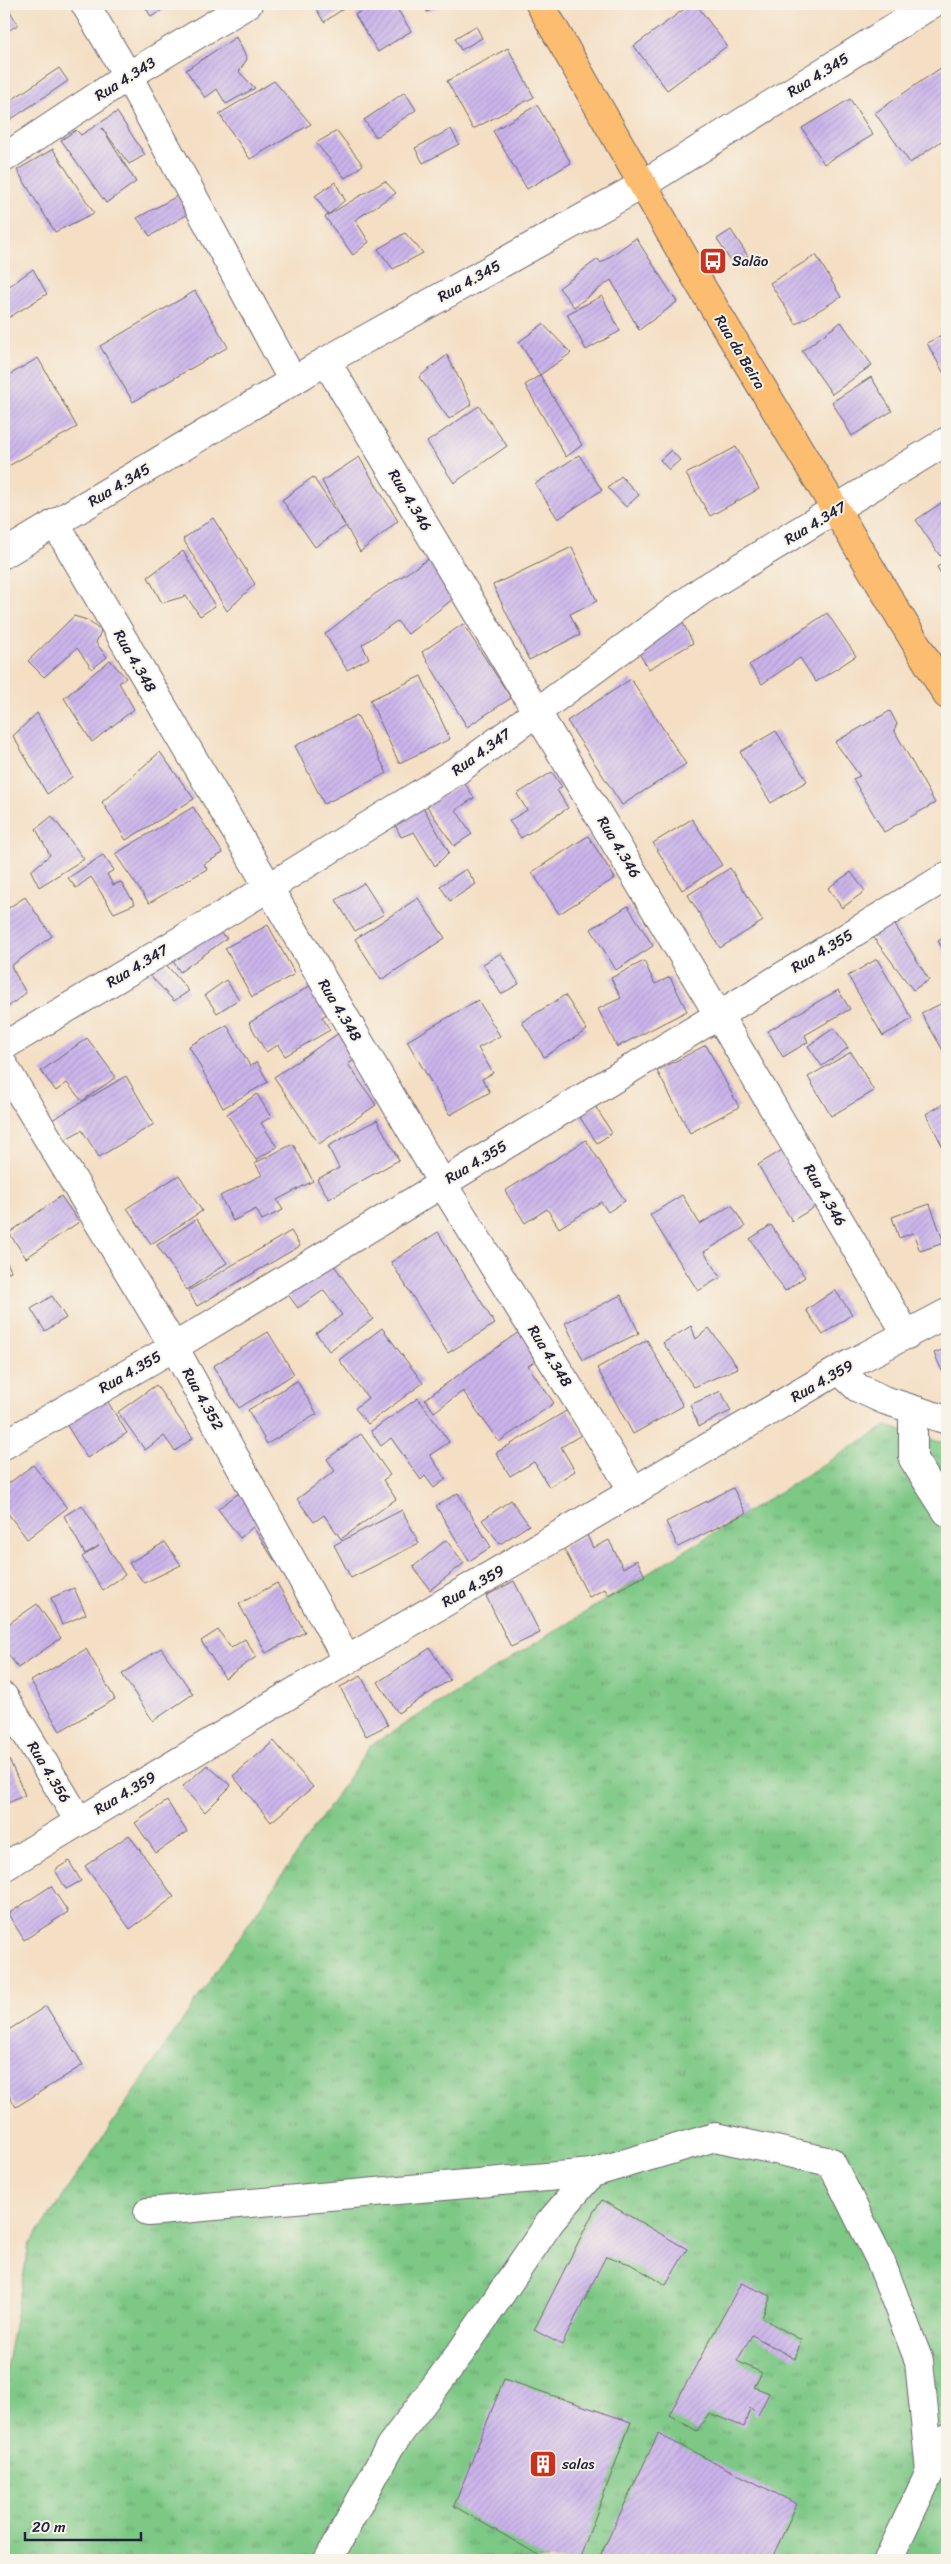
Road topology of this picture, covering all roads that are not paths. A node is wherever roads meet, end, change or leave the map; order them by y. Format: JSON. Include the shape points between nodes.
{"nodes":[{"id":1,"x":85,"y":4,"type":"edge"},
{"id":2,"x":248,"y":4,"type":"edge"},
{"id":3,"x":540,"y":4,"type":"edge"},
{"id":4,"x":932,"y":4,"type":"edge"},
{"id":5,"x":128,"y":76,"type":"junction"},
{"id":6,"x":4,"y":158,"type":"edge"},
{"id":7,"x":642,"y":185,"type":"junction"},
{"id":8,"x":326,"y":361,"type":"junction"},
{"id":9,"x":293,"y":381,"type":"junction"},
{"id":10,"x":947,"y":441,"type":"edge"},
{"id":11,"x":835,"y":512,"type":"junction"},
{"id":12,"x":55,"y":523,"type":"junction"},
{"id":13,"x":4,"y":554,"type":"edge"},
{"id":14,"x":947,"y":695,"type":"edge"},
{"id":15,"x":537,"y":710,"type":"junction"},
{"id":16,"x":947,"y":876,"type":"edge"},
{"id":17,"x":268,"y":888,"type":"junction"},
{"id":18,"x":718,"y":1014,"type":"junction"},
{"id":19,"x":4,"y":1046,"type":"edge"},
{"id":20,"x":4,"y":1066,"type":"edge"},
{"id":21,"x":442,"y":1183,"type":"junction"},
{"id":22,"x":947,"y":1313,"type":"edge"},
{"id":23,"x":907,"y":1335,"type":"junction"},
{"id":24,"x":174,"y":1347,"type":"junction"},
{"id":25,"x":839,"y":1370,"type":"junction"},
{"id":26,"x":913,"y":1410,"type":"junction"},
{"id":27,"x":947,"y":1420,"type":"edge"},
{"id":28,"x":4,"y":1444,"type":"edge"},
{"id":29,"x":634,"y":1492,"type":"junction"},
{"id":30,"x":947,"y":1512,"type":"edge"},
{"id":31,"x":347,"y":1660,"type":"junction"},
{"id":32,"x":4,"y":1697,"type":"edge"},
{"id":33,"x":80,"y":1821,"type":"junction"},
{"id":34,"x":4,"y":1866,"type":"edge"},
{"id":35,"x":592,"y":2173,"type":"junction"},
{"id":36,"x":148,"y":2212,"type":"dead end"},
{"id":37,"x":947,"y":2438,"type":"edge"},
{"id":38,"x":930,"y":2472,"type":"junction"},
{"id":39,"x":328,"y":2560,"type":"edge"},
{"id":40,"x":888,"y":2560,"type":"edge"}],
"edges":[{"from":1,"to":5,"type":"street"},
{"from":2,"to":5,"type":"street","name":"Rua 4.343"},
{"from":3,"to":7,"type":"main road","name":"Rua da Beira"},
{"from":4,"to":7,"type":"street","name":"Rua 4.345"},
{"from":5,"to":6,"type":"street","name":"Rua 4.343"},
{"from":5,"to":9,"type":"street"},
{"from":7,"to":8,"type":"street","name":"Rua 4.345"},
{"from":7,"to":11,"type":"main road","name":"Rua da Beira"},
{"from":8,"to":9,"type":"street","name":"Rua 4.345"},
{"from":8,"to":15,"type":"street","name":"Rua 4.346"},
{"from":9,"to":12,"type":"street","name":"Rua 4.345"},
{"from":10,"to":11,"type":"street","name":"Rua 4.347"},
{"from":11,"to":14,"type":"main road","name":"Rua da Beira"},
{"from":11,"to":15,"type":"street","name":"Rua 4.347","via":[[701,592]]},
{"from":12,"to":13,"type":"street","name":"Rua 4.345"},
{"from":12,"to":17,"type":"street","name":"Rua 4.348"},
{"from":15,"to":17,"type":"street","name":"Rua 4.347","via":[[458,770]]},
{"from":15,"to":18,"type":"street","name":"Rua 4.346"},
{"from":16,"to":18,"type":"street","name":"Rua 4.355"},
{"from":17,"to":19,"type":"street","name":"Rua 4.347"},
{"from":17,"to":21,"type":"street","name":"Rua 4.348"},
{"from":18,"to":21,"type":"street","name":"Rua 4.355"},
{"from":18,"to":23,"type":"street","name":"Rua 4.346"},
{"from":20,"to":24,"type":"street","name":"Rua 4.352"},
{"from":21,"to":24,"type":"street","name":"Rua 4.355"},
{"from":21,"to":29,"type":"street","name":"Rua 4.348"},
{"from":22,"to":23,"type":"street","name":"Rua 4.359"},
{"from":23,"to":25,"type":"street","name":"Rua 4.359"},
{"from":24,"to":28,"type":"street","name":"Rua 4.355"},
{"from":24,"to":31,"type":"street","name":"Rua 4.352"},
{"from":25,"to":26,"type":"street","via":[[858,1388]]},
{"from":25,"to":29,"type":"street","name":"Rua 4.359"},
{"from":26,"to":27,"type":"street"},
{"from":26,"to":30,"type":"street","via":[[913,1460]]},
{"from":29,"to":31,"type":"street","name":"Rua 4.359"},
{"from":31,"to":33,"type":"street","name":"Rua 4.359"},
{"from":32,"to":33,"type":"street","name":"Rua 4.356"},
{"from":33,"to":34,"type":"street","name":"Rua 4.359"},
{"from":35,"to":36,"type":"street"},
{"from":35,"to":38,"type":"street","via":[[715,2137],[832,2162],[880,2260],[919,2361]]},
{"from":35,"to":39,"type":"street","via":[[550,2222],[461,2352],[390,2446]]},
{"from":37,"to":38,"type":"street"},
{"from":38,"to":40,"type":"street"}]}
